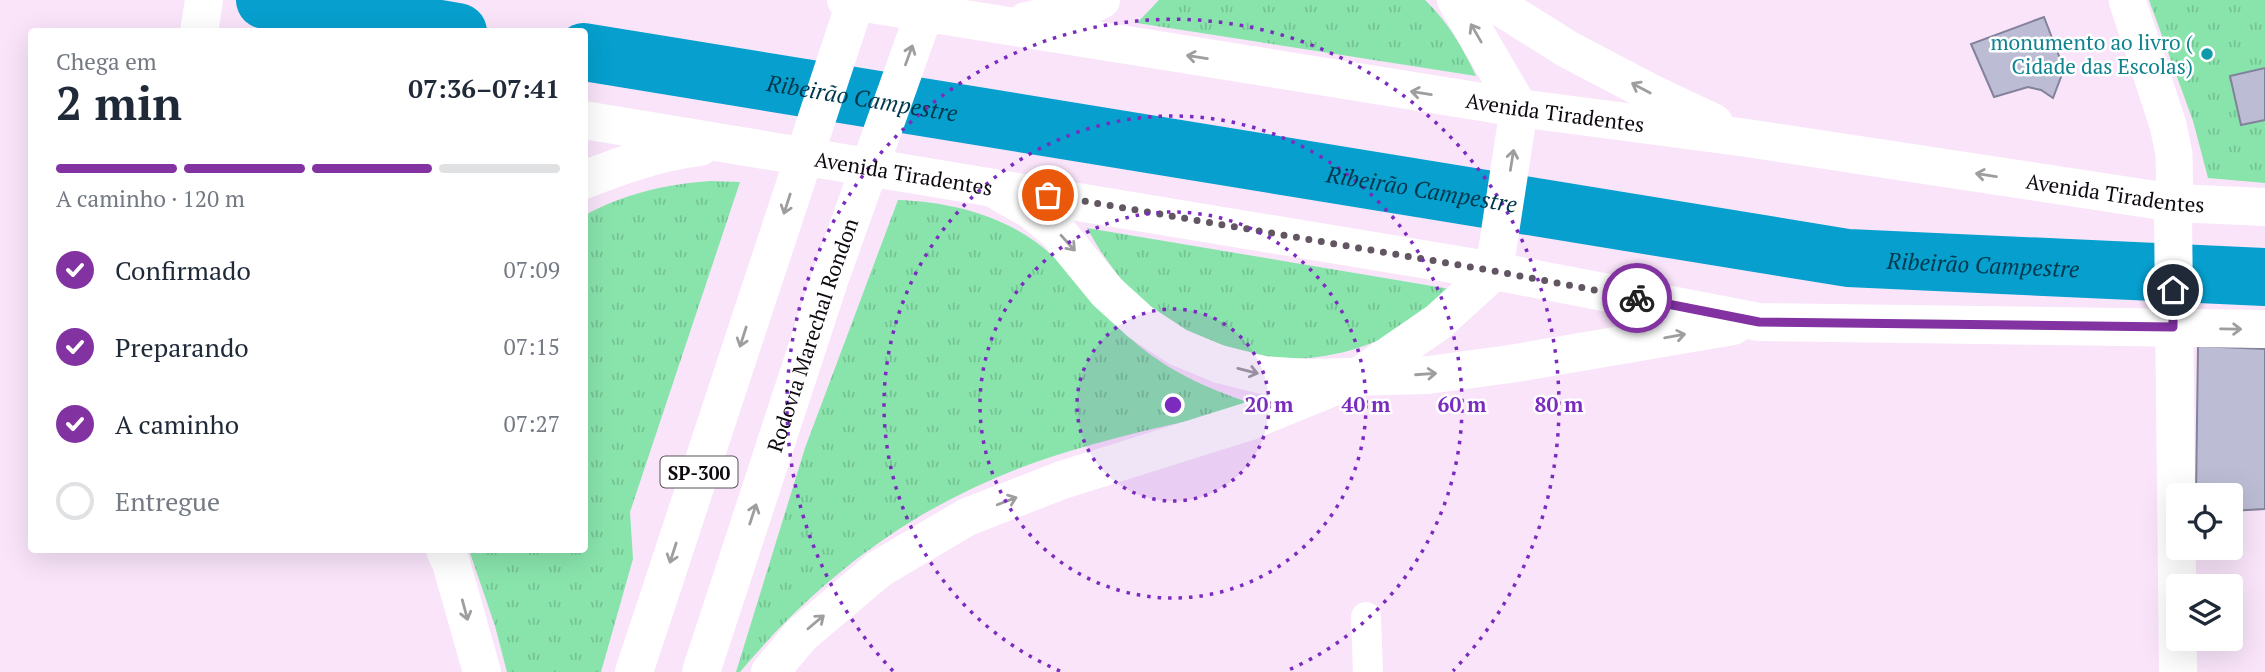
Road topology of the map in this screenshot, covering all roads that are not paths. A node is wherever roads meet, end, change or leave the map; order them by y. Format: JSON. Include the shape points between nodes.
{"nodes":[{"id":1,"x":846,"y":0,"type":"edge"},
{"id":2,"x":856,"y":0,"type":"edge"},
{"id":3,"x":929,"y":0,"type":"edge"},
{"id":4,"x":1101,"y":0,"type":"edge"},
{"id":5,"x":1456,"y":0,"type":"edge"},
{"id":6,"x":1489,"y":0,"type":"edge"},
{"id":7,"x":2127,"y":0,"type":"edge"},
{"id":8,"x":991,"y":24,"type":"junction"},
{"id":9,"x":1518,"y":114,"type":"junction"},
{"id":10,"x":588,"y":121,"type":"edge"},
{"id":11,"x":1747,"y":138,"type":"junction"},
{"id":12,"x":733,"y":144,"type":"junction"},
{"id":13,"x":588,"y":178,"type":"edge"},
{"id":14,"x":969,"y":182,"type":"junction"},
{"id":15,"x":2265,"y":207,"type":"edge"},
{"id":16,"x":2174,"y":209,"type":"junction"},
{"id":17,"x":1496,"y":260,"type":"junction"},
{"id":18,"x":2173,"y":321,"type":"junction"},
{"id":19,"x":1759,"y":322,"type":"junction"},
{"id":20,"x":2265,"y":329,"type":"edge"},
{"id":21,"x":1358,"y":377,"type":"junction"},
{"id":22,"x":447,"y":553,"type":"edge"},
{"id":23,"x":1366,"y":617,"type":"dead end"},
{"id":24,"x":482,"y":672,"type":"edge"},
{"id":25,"x":634,"y":672,"type":"edge"},
{"id":26,"x":701,"y":672,"type":"edge"},
{"id":27,"x":770,"y":672,"type":"edge"},
{"id":28,"x":1368,"y":672,"type":"edge"},
{"id":29,"x":2178,"y":672,"type":"edge"}],
"edges":[{"from":1,"to":8,"type":"main road","name":"Avenida Tiradentes"},
{"from":2,"to":25,"type":"main road","number":"SP-300","one_way":true},
{"from":26,"to":3,"type":"main road","name":"Rodovia Marechal Rondon","number":"SP-300","one_way":true,"via":[[829,281]]},
{"from":4,"to":8,"type":"main road","via":[[1037,20]]},
{"from":9,"to":5,"type":"main road","one_way":true},
{"from":11,"to":6,"type":"main road","one_way":true,"via":[[1569,50]]},
{"from":7,"to":16,"type":"street","via":[[2168,125],[2174,154]]},
{"from":9,"to":8,"type":"main road","name":"Avenida Tiradentes","one_way":true},
{"from":9,"to":11,"type":"main road","name":"Avenida Tiradentes"},
{"from":17,"to":9,"type":"main road","one_way":true},
{"from":10,"to":12,"type":"main road","name":"Avenida Tiradentes"},
{"from":16,"to":11,"type":"main road","name":"Avenida Tiradentes","one_way":true},
{"from":12,"to":13,"type":"main road","via":[[681,149]]},
{"from":12,"to":14,"type":"main road","name":"Avenida Tiradentes"},
{"from":14,"to":17,"type":"main road","name":"Avenida Tiradentes"},
{"from":14,"to":21,"type":"main road","one_way":true,"via":[[1031,210],[1057,231],[1107,292],[1140,322],[1178,346],[1219,364],[1263,375]]},
{"from":15,"to":16,"type":"main road","name":"Avenida Tiradentes"},
{"from":16,"to":18,"type":"main road"},
{"from":17,"to":19,"type":"main road","name":"Avenida Tiradentes"},
{"from":17,"to":21,"type":"main road","via":[[1438,322]]},
{"from":18,"to":19,"type":"main road","name":"Avenida Tiradentes"},
{"from":18,"to":20,"type":"main road","name":"Avenida Tiradentes","one_way":true},
{"from":18,"to":29,"type":"main road"},
{"from":21,"to":19,"type":"main road","one_way":true,"via":[[1428,375],[1510,364]]},
{"from":27,"to":21,"type":"main road","one_way":true,"via":[[801,635],[879,569],[967,517],[1062,481],[1250,421]]},
{"from":22,"to":24,"type":"main road","one_way":true},
{"from":23,"to":28,"type":"street"}]}
